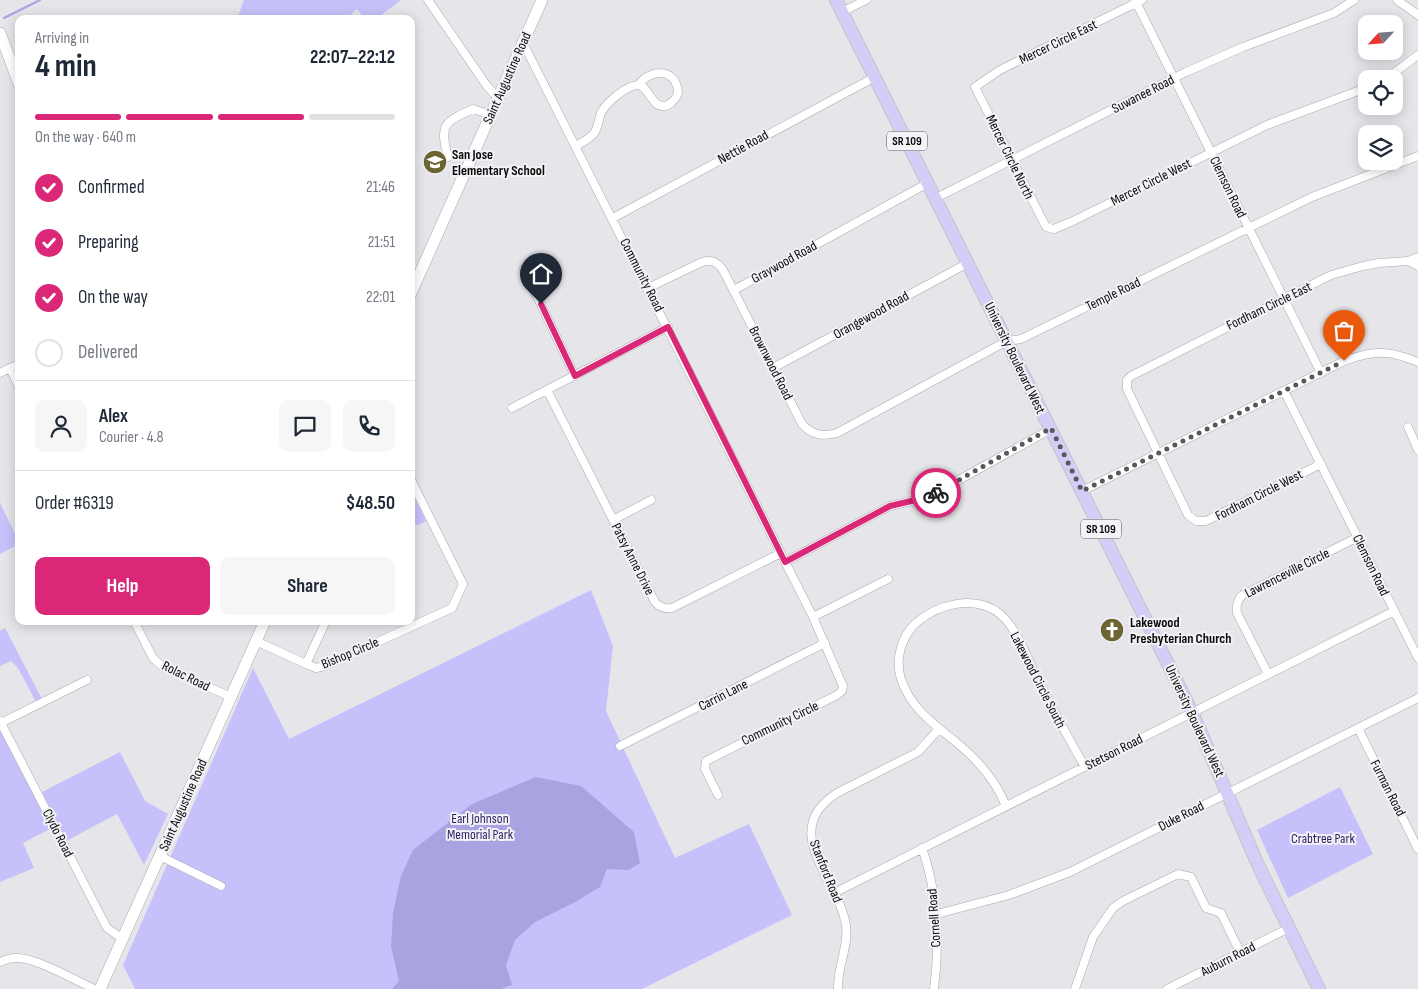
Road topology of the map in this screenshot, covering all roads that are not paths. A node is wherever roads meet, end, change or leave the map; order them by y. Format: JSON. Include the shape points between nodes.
{"nodes":[{"id":1,"x":428,"y":0,"type":"edge"},
{"id":2,"x":542,"y":0,"type":"edge"},
{"id":3,"x":866,"y":0,"type":"edge"},
{"id":4,"x":1354,"y":0,"type":"edge"},
{"id":5,"x":1397,"y":0,"type":"edge"},
{"id":6,"x":1138,"y":1,"type":"edge"},
{"id":7,"x":839,"y":6,"type":"edge"},
{"id":8,"x":1418,"y":15,"type":"edge"},
{"id":9,"x":0,"y":32,"type":"edge"},
{"id":10,"x":523,"y":43,"type":"junction"},
{"id":11,"x":1418,"y":55,"type":"edge"},
{"id":12,"x":1398,"y":70,"type":"edge"},
{"id":13,"x":15,"y":73,"type":"edge"},
{"id":14,"x":875,"y":77,"type":"junction"},
{"id":15,"x":1174,"y":79,"type":"junction"},
{"id":16,"x":638,"y":85,"type":"junction"},
{"id":17,"x":975,"y":87,"type":"joint"},
{"id":18,"x":1358,"y":91,"type":"edge"},
{"id":19,"x":498,"y":98,"type":"junction"},
{"id":20,"x":491,"y":115,"type":"junction"},
{"id":21,"x":576,"y":146,"type":"junction"},
{"id":22,"x":1211,"y":152,"type":"junction"},
{"id":23,"x":1418,"y":156,"type":"edge"},
{"id":24,"x":448,"y":157,"type":"dead end"},
{"id":25,"x":1012,"y":160,"type":"junction"},
{"id":26,"x":928,"y":183,"type":"junction"},
{"id":27,"x":936,"y":198,"type":"junction"},
{"id":28,"x":613,"y":218,"type":"junction"},
{"id":29,"x":1046,"y":227,"type":"joint"},
{"id":30,"x":1248,"y":227,"type":"junction"},
{"id":31,"x":1418,"y":257,"type":"edge"},
{"id":32,"x":1408,"y":261,"type":"junction"},
{"id":33,"x":968,"y":263,"type":"junction"},
{"id":34,"x":1418,"y":266,"type":"edge"},
{"id":35,"x":524,"y":269,"type":"dead end"},
{"id":36,"x":415,"y":284,"type":"edge"},
{"id":37,"x":648,"y":288,"type":"junction"},
{"id":38,"x":734,"y":290,"type":"junction"},
{"id":39,"x":1284,"y":299,"type":"junction"},
{"id":40,"x":668,"y":327,"type":"junction"},
{"id":41,"x":1007,"y":341,"type":"junction"},
{"id":42,"x":1418,"y":362,"type":"edge"},
{"id":43,"x":15,"y":366,"type":"edge"},
{"id":44,"x":10,"y":368,"type":"junction"},
{"id":45,"x":773,"y":368,"type":"junction"},
{"id":46,"x":0,"y":373,"type":"edge"},
{"id":47,"x":1321,"y":373,"type":"junction"},
{"id":48,"x":575,"y":376,"type":"junction"},
{"id":49,"x":15,"y":379,"type":"edge"},
{"id":50,"x":547,"y":390,"type":"junction"},
{"id":51,"x":1284,"y":391,"type":"junction"},
{"id":52,"x":512,"y":408,"type":"dead end"},
{"id":53,"x":1408,"y":427,"type":"dead end"},
{"id":54,"x":1051,"y":428,"type":"junction"},
{"id":55,"x":813,"y":434,"type":"joint"},
{"id":56,"x":1418,"y":450,"type":"edge"},
{"id":57,"x":1158,"y":454,"type":"junction"},
{"id":58,"x":1321,"y":464,"type":"junction"},
{"id":59,"x":415,"y":488,"type":"edge"},
{"id":60,"x":1082,"y":491,"type":"junction"},
{"id":61,"x":651,"y":500,"type":"dead end"},
{"id":62,"x":613,"y":520,"type":"junction"},
{"id":63,"x":1358,"y":537,"type":"junction"},
{"id":64,"x":781,"y":554,"type":"junction"},
{"id":65,"x":785,"y":562,"type":"junction"},
{"id":66,"x":888,"y":579,"type":"dead end"},
{"id":67,"x":1394,"y":611,"type":"junction"},
{"id":68,"x":813,"y":617,"type":"junction"},
{"id":69,"x":136,"y":625,"type":"edge"},
{"id":70,"x":263,"y":625,"type":"edge"},
{"id":71,"x":324,"y":625,"type":"edge"},
{"id":72,"x":415,"y":625,"type":"edge"},
{"id":73,"x":415,"y":625,"type":"edge"},
{"id":74,"x":256,"y":641,"type":"junction"},
{"id":75,"x":825,"y":643,"type":"junction"},
{"id":76,"x":1418,"y":658,"type":"edge"},
{"id":77,"x":306,"y":664,"type":"junction"},
{"id":78,"x":1268,"y":674,"type":"junction"},
{"id":79,"x":87,"y":680,"type":"dead end"},
{"id":80,"x":231,"y":697,"type":"junction"},
{"id":81,"x":1418,"y":698,"type":"edge"},
{"id":82,"x":1192,"y":712,"type":"junction"},
{"id":83,"x":1,"y":722,"type":"edge"},
{"id":84,"x":1358,"y":728,"type":"junction"},
{"id":85,"x":939,"y":729,"type":"junction"},
{"id":86,"x":620,"y":746,"type":"dead end"},
{"id":87,"x":1085,"y":766,"type":"junction"},
{"id":88,"x":1228,"y":793,"type":"junction"},
{"id":89,"x":718,"y":795,"type":"dead end"},
{"id":90,"x":1006,"y":806,"type":"junction"},
{"id":91,"x":922,"y":848,"type":"junction"},
{"id":92,"x":1418,"y":849,"type":"edge"},
{"id":93,"x":160,"y":856,"type":"junction"},
{"id":94,"x":221,"y":886,"type":"dead end"},
{"id":95,"x":834,"y":893,"type":"junction"},
{"id":96,"x":937,"y":914,"type":"junction"},
{"id":97,"x":1289,"y":928,"type":"junction"},
{"id":98,"x":123,"y":939,"type":"junction"},
{"id":99,"x":1240,"y":952,"type":"junction"},
{"id":100,"x":0,"y":962,"type":"edge"},
{"id":101,"x":94,"y":989,"type":"edge"},
{"id":102,"x":100,"y":989,"type":"edge"},
{"id":103,"x":838,"y":989,"type":"edge"},
{"id":104,"x":934,"y":989,"type":"edge"},
{"id":105,"x":1075,"y":989,"type":"edge"},
{"id":106,"x":1167,"y":989,"type":"edge"},
{"id":107,"x":1319,"y":989,"type":"edge"}],
"edges":[{"from":1,"to":19,"type":"street"},
{"from":2,"to":10,"type":"main road","name":"Saint Augustine Road"},
{"from":3,"to":7,"type":"street"},
{"from":4,"to":15,"type":"street","name":"Suwanee Road","via":[[1334,13],[1243,46]]},
{"from":5,"to":8,"type":"street"},
{"from":6,"to":15,"type":"street","name":"Clemson Road"},
{"from":6,"to":17,"type":"street","name":"Mercer Circle East","via":[[1000,70]]},
{"from":7,"to":14,"type":"main road","name":"University Boulevard West","number":"SR 109"},
{"from":9,"to":13,"type":"main road"},
{"from":10,"to":19,"type":"main road","name":"Saint Augustine Road"},
{"from":10,"to":21,"type":"street","name":"Community Road"},
{"from":11,"to":12,"type":"street"},
{"from":14,"to":26,"type":"main road","name":"University Boulevard West","number":"SR 109"},
{"from":14,"to":28,"type":"street","name":"Nettie Road"},
{"from":15,"to":22,"type":"street","name":"Clemson Road"},
{"from":15,"to":25,"type":"street","name":"Suwanee Road"},
{"from":16,"to":16,"type":"street","via":[[662,106],[673,102],[678,93],[671,78],[657,72],[646,76]]},
{"from":16,"to":21,"type":"street","via":[[620,93],[606,105],[594,134]]},
{"from":17,"to":25,"type":"street","name":"Mercer Circle North"},
{"from":18,"to":22,"type":"street","name":"Mercer Circle West","via":[[1267,125]]},
{"from":19,"to":20,"type":"main road","name":"Saint Augustine Road"},
{"from":20,"to":24,"type":"street","via":[[473,109],[445,126],[442,133]]},
{"from":20,"to":36,"type":"main road","name":"Saint Augustine Road"},
{"from":21,"to":28,"type":"street","name":"Community Road"},
{"from":22,"to":29,"type":"street","name":"Mercer Circle West","via":[[1073,221],[1054,229]]},
{"from":22,"to":30,"type":"street","name":"Clemson Road"},
{"from":23,"to":30,"type":"street","name":"Temple Road","via":[[1312,197]]},
{"from":25,"to":27,"type":"street","name":"Suwanee Road"},
{"from":25,"to":29,"type":"street","name":"Mercer Circle North"},
{"from":26,"to":27,"type":"main road","name":"University Boulevard West","number":"SR 109"},
{"from":26,"to":38,"type":"street","name":"Graywood Road"},
{"from":27,"to":33,"type":"main road","name":"University Boulevard West","number":"SR 109"},
{"from":28,"to":37,"type":"street","name":"Community Road"},
{"from":30,"to":39,"type":"street","name":"Clemson Road"},
{"from":30,"to":41,"type":"street","name":"Temple Road","via":[[1021,340]]},
{"from":31,"to":32,"type":"street","name":"Fordham Circle East"},
{"from":32,"to":34,"type":"street"},
{"from":32,"to":39,"type":"street","name":"Fordham Circle East","via":[[1339,272]]},
{"from":33,"to":41,"type":"main road","name":"University Boulevard West","number":"SR 109"},
{"from":33,"to":45,"type":"street","name":"Orangewood Road"},
{"from":35,"to":48,"type":"street"},
{"from":37,"to":38,"type":"street","via":[[708,260],[718,263]]},
{"from":37,"to":40,"type":"street","name":"Community Road"},
{"from":38,"to":45,"type":"street","name":"Brownwood Road"},
{"from":39,"to":47,"type":"street","name":"Clemson Road"},
{"from":39,"to":57,"type":"street","name":"Fordham Circle East","via":[[1127,380],[1127,389]]},
{"from":40,"to":48,"type":"street"},
{"from":40,"to":64,"type":"street","name":"Community Road"},
{"from":41,"to":54,"type":"main road","name":"University Boulevard West","number":"SR 109"},
{"from":41,"to":55,"type":"street","name":"Temple Road","via":[[837,434]]},
{"from":42,"to":47,"type":"street","via":[[1387,352],[1374,352]]},
{"from":43,"to":44,"type":"street"},
{"from":44,"to":46,"type":"street"},
{"from":44,"to":49,"type":"street"},
{"from":45,"to":55,"type":"street","name":"Brownwood Road","via":[[802,424]]},
{"from":47,"to":51,"type":"street"},
{"from":48,"to":50,"type":"street"},
{"from":50,"to":52,"type":"street"},
{"from":50,"to":62,"type":"street","name":"Patsy Anne Drive"},
{"from":51,"to":57,"type":"street"},
{"from":51,"to":58,"type":"street","name":"Clemson Road"},
{"from":53,"to":56,"type":"street"},
{"from":54,"to":60,"type":"main road","name":"University Boulevard West","number":"SR 109"},
{"from":54,"to":65,"type":"street","via":[[937,492],[890,506]]},
{"from":57,"to":58,"type":"street","name":"Fordham Circle West","via":[[1188,515],[1196,521],[1206,521]]},
{"from":57,"to":60,"type":"street"},
{"from":58,"to":63,"type":"street","name":"Clemson Road"},
{"from":59,"to":73,"type":"street","name":"Bishop Circle","via":[[463,584],[452,608]]},
{"from":60,"to":82,"type":"main road","name":"University Boulevard West","number":"SR 109"},
{"from":61,"to":62,"type":"street"},
{"from":62,"to":64,"type":"street","name":"Patsy Anne Drive","via":[[655,602],[666,609]]},
{"from":63,"to":67,"type":"street","name":"Clemson Road"},
{"from":63,"to":78,"type":"street","name":"Lawrenceville Circle","via":[[1238,600],[1237,613]]},
{"from":64,"to":65,"type":"street","name":"Community Road"},
{"from":65,"to":68,"type":"street","name":"Community Road"},
{"from":66,"to":68,"type":"street"},
{"from":67,"to":76,"type":"street","name":"Clemson Road"},
{"from":67,"to":78,"type":"street","name":"Stetson Road"},
{"from":68,"to":75,"type":"street","name":"Community Road"},
{"from":69,"to":80,"type":"street","name":"Rolac Road","via":[[153,658],[163,667]]},
{"from":70,"to":74,"type":"main road","name":"Saint Augustine Road"},
{"from":71,"to":77,"type":"street"},
{"from":72,"to":77,"type":"street","name":"Bishop Circle","via":[[325,666],[316,668]]},
{"from":74,"to":77,"type":"street","name":"Bishop Circle"},
{"from":74,"to":80,"type":"main road","name":"Saint Augustine Road"},
{"from":75,"to":86,"type":"street","name":"Carrin Lane"},
{"from":75,"to":89,"type":"street","name":"Community Circle","via":[[842,690],[706,761],[705,768]]},
{"from":78,"to":82,"type":"street","name":"Stetson Road"},
{"from":79,"to":83,"type":"street"},
{"from":80,"to":93,"type":"main road","name":"Saint Augustine Road"},
{"from":81,"to":84,"type":"street","name":"Duke Road"},
{"from":82,"to":87,"type":"street","name":"Stetson Road"},
{"from":82,"to":88,"type":"main road","name":"University Boulevard West","number":"SR 109"},
{"from":83,"to":98,"type":"street","name":"Clydo Road","via":[[108,928]]},
{"from":84,"to":88,"type":"street","name":"Duke Road"},
{"from":84,"to":92,"type":"street","name":"Furman Road"},
{"from":85,"to":87,"type":"street","name":"Lakewood Circle South","via":[[921,714],[901,679],[898,664],[905,637],[923,618],[964,602],[981,604],[1000,614],[1011,627]]},
{"from":85,"to":90,"type":"street","via":[[984,771]]},
{"from":85,"to":95,"type":"street","name":"Stanford Road","via":[[918,752],[837,793],[819,810],[810,830],[811,842]]},
{"from":87,"to":90,"type":"street","name":"Stetson Road"},
{"from":88,"to":96,"type":"street","name":"Duke Road","via":[[1055,878],[1009,895]]},
{"from":88,"to":97,"type":"main road","name":"University Boulevard West","number":"SR 109"},
{"from":90,"to":91,"type":"street","name":"Stetson Road"},
{"from":91,"to":95,"type":"street","name":"Stetson Road"},
{"from":91,"to":96,"type":"street","name":"Cornell Road"},
{"from":93,"to":94,"type":"street"},
{"from":93,"to":98,"type":"main road","name":"Saint Augustine Road"},
{"from":95,"to":103,"type":"street","name":"Stanford Road","via":[[846,931]]},
{"from":96,"to":104,"type":"street","name":"Cornell Road"},
{"from":97,"to":99,"type":"street","name":"Auburn Road"},
{"from":97,"to":107,"type":"main road","name":"University Boulevard West","number":"SR 109"},
{"from":98,"to":102,"type":"main road","name":"Saint Augustine Road"},
{"from":99,"to":105,"type":"street","via":[[1222,913],[1206,908],[1191,877],[1178,874],[1113,908],[1094,937]]},
{"from":99,"to":106,"type":"street","name":"Auburn Road"},
{"from":100,"to":101,"type":"street","via":[[20,958],[38,963]]}]}
